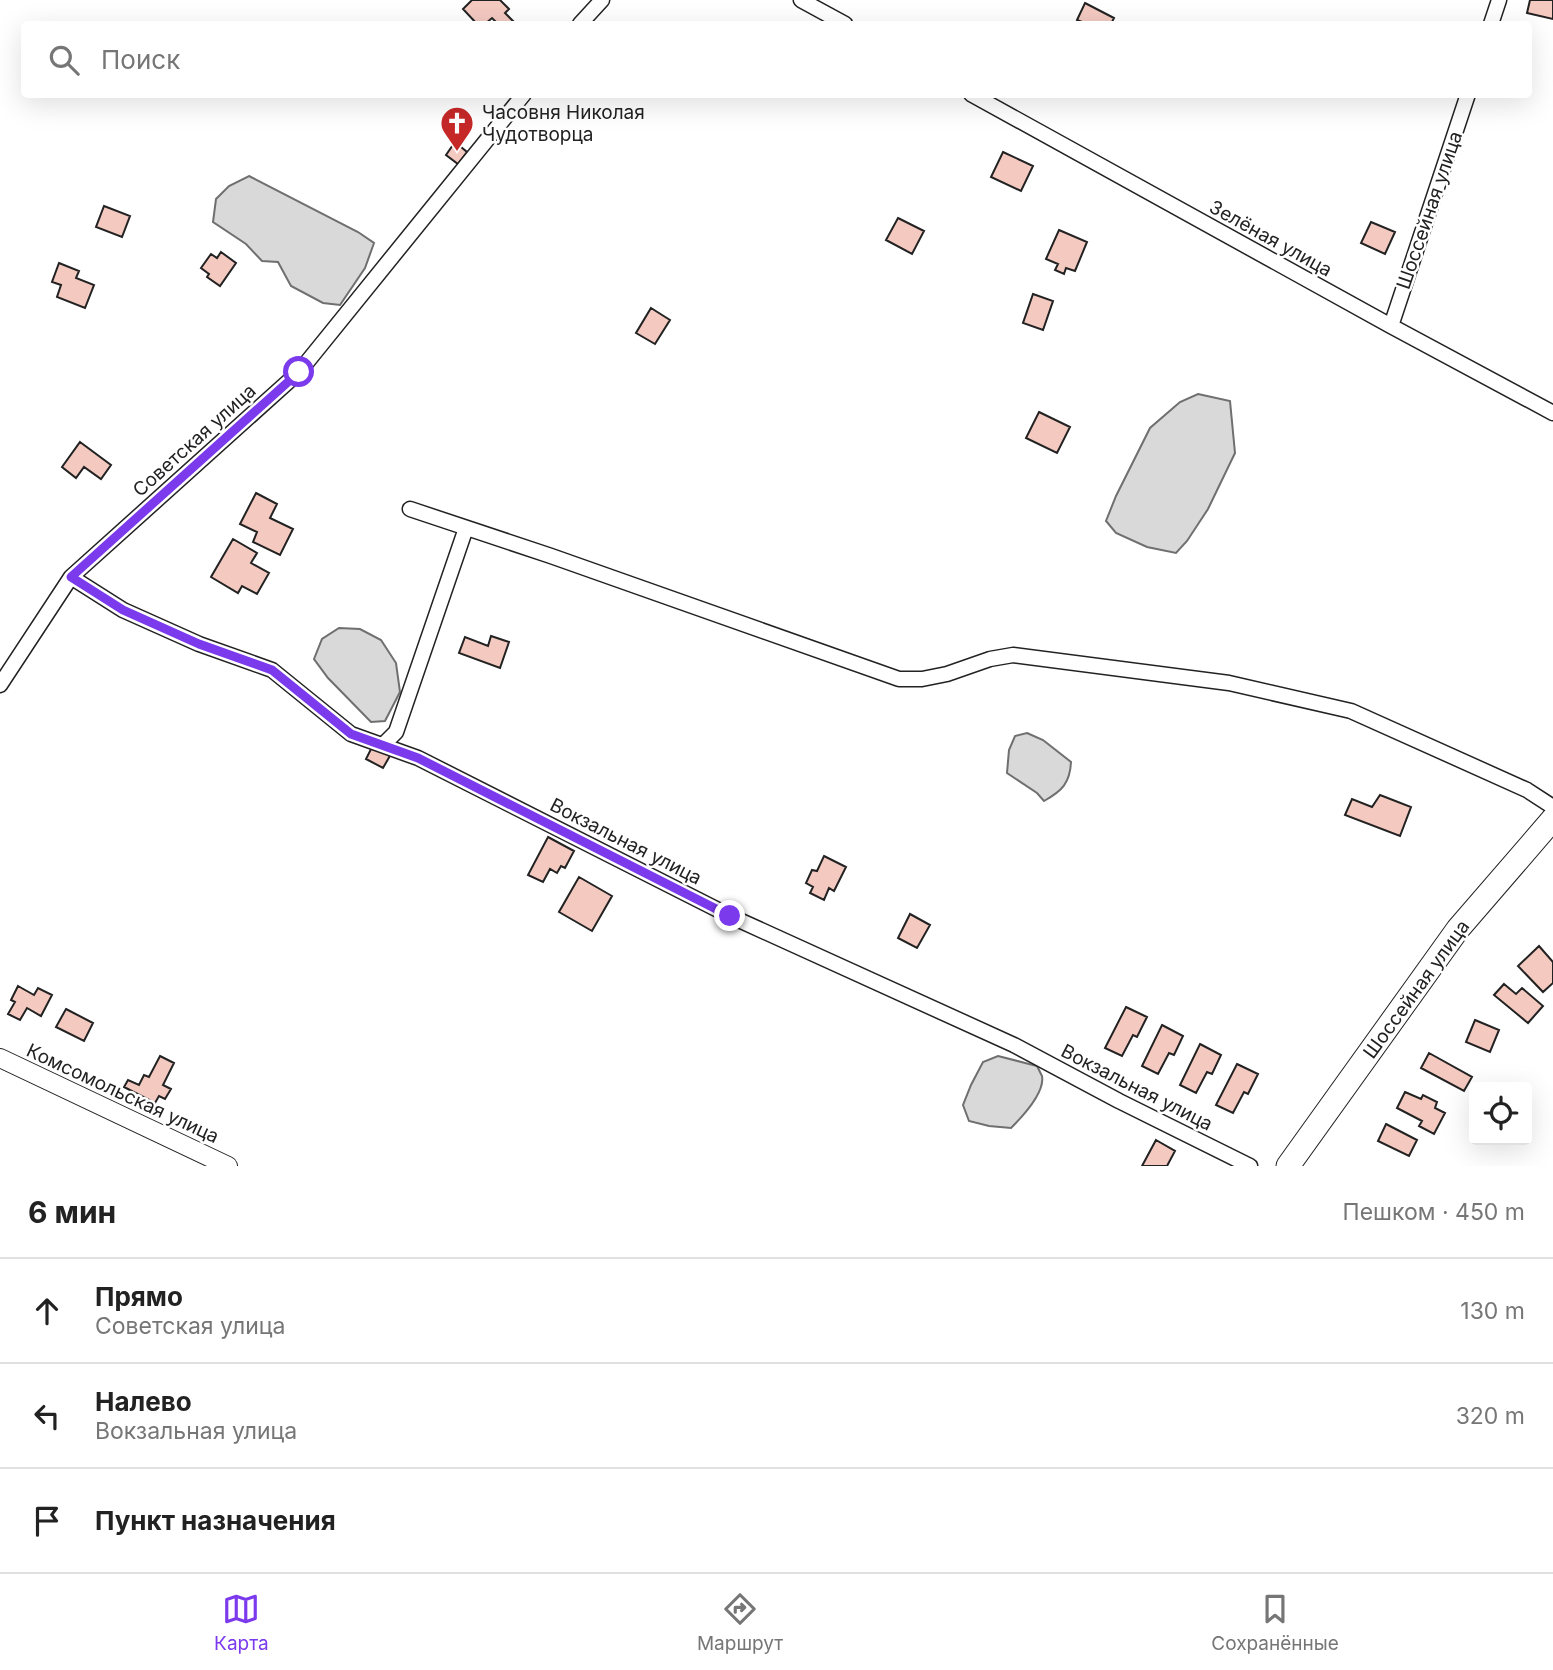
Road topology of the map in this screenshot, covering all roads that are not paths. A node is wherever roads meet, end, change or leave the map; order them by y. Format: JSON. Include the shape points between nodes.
{"nodes":[{"id":1,"x":801,"y":0,"type":"edge"},
{"id":2,"x":1499,"y":0,"type":"edge"},
{"id":3,"x":598,"y":1,"type":"edge"},
{"id":4,"x":582,"y":21,"type":"edge"},
{"id":5,"x":840,"y":21,"type":"edge"},
{"id":6,"x":1492,"y":21,"type":"edge"},
{"id":7,"x":521,"y":98,"type":"edge"},
{"id":8,"x":978,"y":98,"type":"edge"},
{"id":9,"x":1467,"y":98,"type":"edge"},
{"id":10,"x":1391,"y":326,"type":"junction"},
{"id":11,"x":1553,"y":413,"type":"edge"},
{"id":12,"x":410,"y":509,"type":"dead end"},
{"id":13,"x":466,"y":528,"type":"junction"},
{"id":14,"x":71,"y":577,"type":"junction"},
{"id":15,"x":0,"y":685,"type":"edge"},
{"id":16,"x":383,"y":745,"type":"junction"},
{"id":17,"x":1553,"y":807,"type":"edge"},
{"id":18,"x":1553,"y":819,"type":"edge"},
{"id":19,"x":0,"y":1058,"type":"edge"},
{"id":20,"x":216,"y":1164,"type":"edge"},
{"id":21,"x":1250,"y":1166,"type":"edge"},
{"id":22,"x":1288,"y":1166,"type":"edge"}],
"edges":[{"from":1,"to":5,"type":"street"},
{"from":2,"to":6,"type":"street"},
{"from":3,"to":4,"type":"street"},
{"from":7,"to":14,"type":"street","name":"Советская улица","via":[[299,372]]},
{"from":8,"to":10,"type":"street","name":"Зелёная улица"},
{"from":9,"to":10,"type":"street","name":"Шоссейная улица"},
{"from":10,"to":11,"type":"street","name":"Зелёная улица"},
{"from":12,"to":13,"type":"street"},
{"from":13,"to":16,"type":"street","via":[[396,733]]},
{"from":13,"to":17,"type":"street","via":[[899,679],[922,679],[1013,655],[1230,683],[1351,711],[1527,790]]},
{"from":14,"to":15,"type":"street","name":"Советская улица"},
{"from":14,"to":16,"type":"street","name":"Вокзальная улица","via":[[123,610],[272,670],[351,734]]},
{"from":16,"to":21,"type":"street","name":"Вокзальная улица","via":[[418,758],[730,916],[1014,1045]]},
{"from":18,"to":22,"type":"main road","name":"Шоссейная улица","via":[[1458,929]]},
{"from":19,"to":20,"type":"street","name":"Комсомольская улица"}]}
